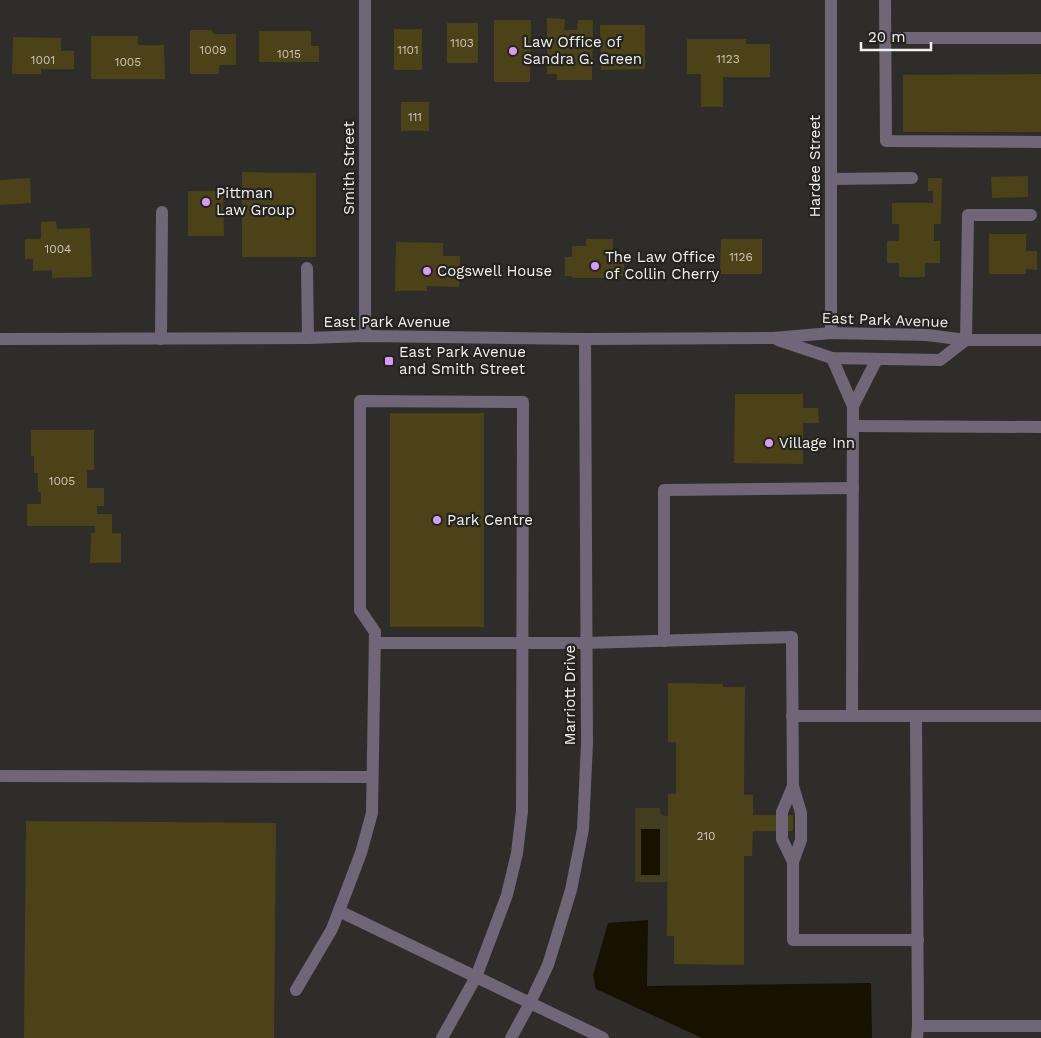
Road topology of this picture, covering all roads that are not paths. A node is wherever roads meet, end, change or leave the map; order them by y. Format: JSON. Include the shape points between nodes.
{"nodes":[{"id":1,"x":365,"y":0,"type":"edge"},
{"id":2,"x":831,"y":0,"type":"edge"},
{"id":3,"x":885,"y":0,"type":"edge"},
{"id":4,"x":885,"y":38,"type":"junction"},
{"id":5,"x":1041,"y":38,"type":"edge"},
{"id":6,"x":1041,"y":142,"type":"edge"},
{"id":7,"x":912,"y":178,"type":"dead end"},
{"id":8,"x":831,"y":179,"type":"junction"},
{"id":9,"x":162,"y":212,"type":"dead end"},
{"id":10,"x":1031,"y":215,"type":"dead end"},
{"id":11,"x":307,"y":268,"type":"dead end"},
{"id":12,"x":831,"y":333,"type":"junction"},
{"id":13,"x":365,"y":336,"type":"junction"},
{"id":14,"x":308,"y":338,"type":"junction"},
{"id":15,"x":773,"y":338,"type":"junction"},
{"id":16,"x":0,"y":339,"type":"edge"},
{"id":17,"x":161,"y":339,"type":"junction"},
{"id":18,"x":585,"y":339,"type":"junction"},
{"id":19,"x":966,"y":340,"type":"junction"},
{"id":20,"x":1041,"y":340,"type":"edge"},
{"id":21,"x":832,"y":358,"type":"junction"},
{"id":22,"x":877,"y":359,"type":"junction"},
{"id":23,"x":853,"y":406,"type":"junction"},
{"id":24,"x":853,"y":426,"type":"junction"},
{"id":25,"x":1041,"y":427,"type":"edge"},
{"id":26,"x":853,"y":488,"type":"junction"},
{"id":27,"x":664,"y":641,"type":"junction"},
{"id":28,"x":375,"y":643,"type":"junction"},
{"id":29,"x":523,"y":643,"type":"junction"},
{"id":30,"x":586,"y":643,"type":"junction"},
{"id":31,"x":792,"y":716,"type":"junction"},
{"id":32,"x":852,"y":716,"type":"junction"},
{"id":33,"x":916,"y":716,"type":"junction"},
{"id":34,"x":1041,"y":716,"type":"edge"},
{"id":35,"x":0,"y":776,"type":"edge"},
{"id":36,"x":372,"y":777,"type":"junction"},
{"id":37,"x":792,"y":786,"type":"junction"},
{"id":38,"x":793,"y":862,"type":"junction"},
{"id":39,"x":339,"y":911,"type":"junction"},
{"id":40,"x":918,"y":940,"type":"junction"},
{"id":41,"x":476,"y":977,"type":"junction"},
{"id":42,"x":296,"y":990,"type":"dead end"},
{"id":43,"x":530,"y":1003,"type":"junction"},
{"id":44,"x":1041,"y":1026,"type":"edge"},
{"id":45,"x":918,"y":1032,"type":"edge"},
{"id":46,"x":442,"y":1038,"type":"edge"},
{"id":47,"x":511,"y":1038,"type":"edge"},
{"id":48,"x":603,"y":1038,"type":"edge"}],
"edges":[{"from":1,"to":13,"type":"street","name":"Smith Street"},
{"from":2,"to":8,"type":"street","name":"Hardee Street"},
{"from":3,"to":4,"type":"street"},
{"from":4,"to":5,"type":"street"},
{"from":4,"to":6,"type":"street","via":[[886,141]]},
{"from":7,"to":8,"type":"street"},
{"from":8,"to":12,"type":"street","name":"Hardee Street"},
{"from":9,"to":17,"type":"street"},
{"from":10,"to":19,"type":"street","via":[[968,215]]},
{"from":11,"to":14,"type":"street"},
{"from":12,"to":15,"type":"street","name":"East Park Avenue"},
{"from":12,"to":19,"type":"street","name":"East Park Avenue","via":[[927,334]]},
{"from":13,"to":14,"type":"street","name":"East Park Avenue"},
{"from":13,"to":18,"type":"street","name":"East Park Avenue"},
{"from":14,"to":17,"type":"street","name":"East Park Avenue"},
{"from":15,"to":18,"type":"street","name":"East Park Avenue"},
{"from":15,"to":21,"type":"street","name":"East Park Avenue"},
{"from":16,"to":17,"type":"street","name":"East Park Avenue"},
{"from":18,"to":30,"type":"street","name":"Marriott Drive"},
{"from":19,"to":20,"type":"street","name":"East Park Avenue"},
{"from":19,"to":22,"type":"street","name":"East Park Avenue","via":[[940,360]]},
{"from":21,"to":22,"type":"street","name":"East Park Avenue"},
{"from":21,"to":23,"type":"street"},
{"from":22,"to":23,"type":"street"},
{"from":23,"to":24,"type":"street"},
{"from":24,"to":25,"type":"street"},
{"from":24,"to":26,"type":"street"},
{"from":26,"to":27,"type":"street","via":[[664,490]]},
{"from":26,"to":32,"type":"street"},
{"from":27,"to":30,"type":"street"},
{"from":27,"to":31,"type":"street","via":[[792,637]]},
{"from":28,"to":29,"type":"street"},
{"from":28,"to":29,"type":"street","via":[[375,632],[360,610],[360,401],[524,402]]},
{"from":28,"to":36,"type":"street"},
{"from":29,"to":30,"type":"street"},
{"from":29,"to":41,"type":"street","via":[[522,811],[517,852],[507,895]]},
{"from":30,"to":43,"type":"street","name":"Marriott Drive","via":[[587,743],[583,829],[572,890],[548,965]]},
{"from":31,"to":32,"type":"street"},
{"from":31,"to":37,"type":"street"},
{"from":32,"to":33,"type":"street"},
{"from":33,"to":34,"type":"street"},
{"from":33,"to":40,"type":"street"},
{"from":35,"to":36,"type":"street"},
{"from":36,"to":39,"type":"street","via":[[372,812]]},
{"from":37,"to":38,"type":"street","via":[[801,813],[801,840]]},
{"from":37,"to":38,"type":"street","via":[[782,812],[782,840]]},
{"from":38,"to":40,"type":"street","via":[[793,940]]},
{"from":39,"to":41,"type":"street"},
{"from":39,"to":42,"type":"street"},
{"from":40,"to":45,"type":"street"},
{"from":41,"to":43,"type":"street"},
{"from":41,"to":46,"type":"street"},
{"from":43,"to":47,"type":"street","name":"Marriott Drive"},
{"from":43,"to":48,"type":"street"},
{"from":44,"to":45,"type":"street"}]}
